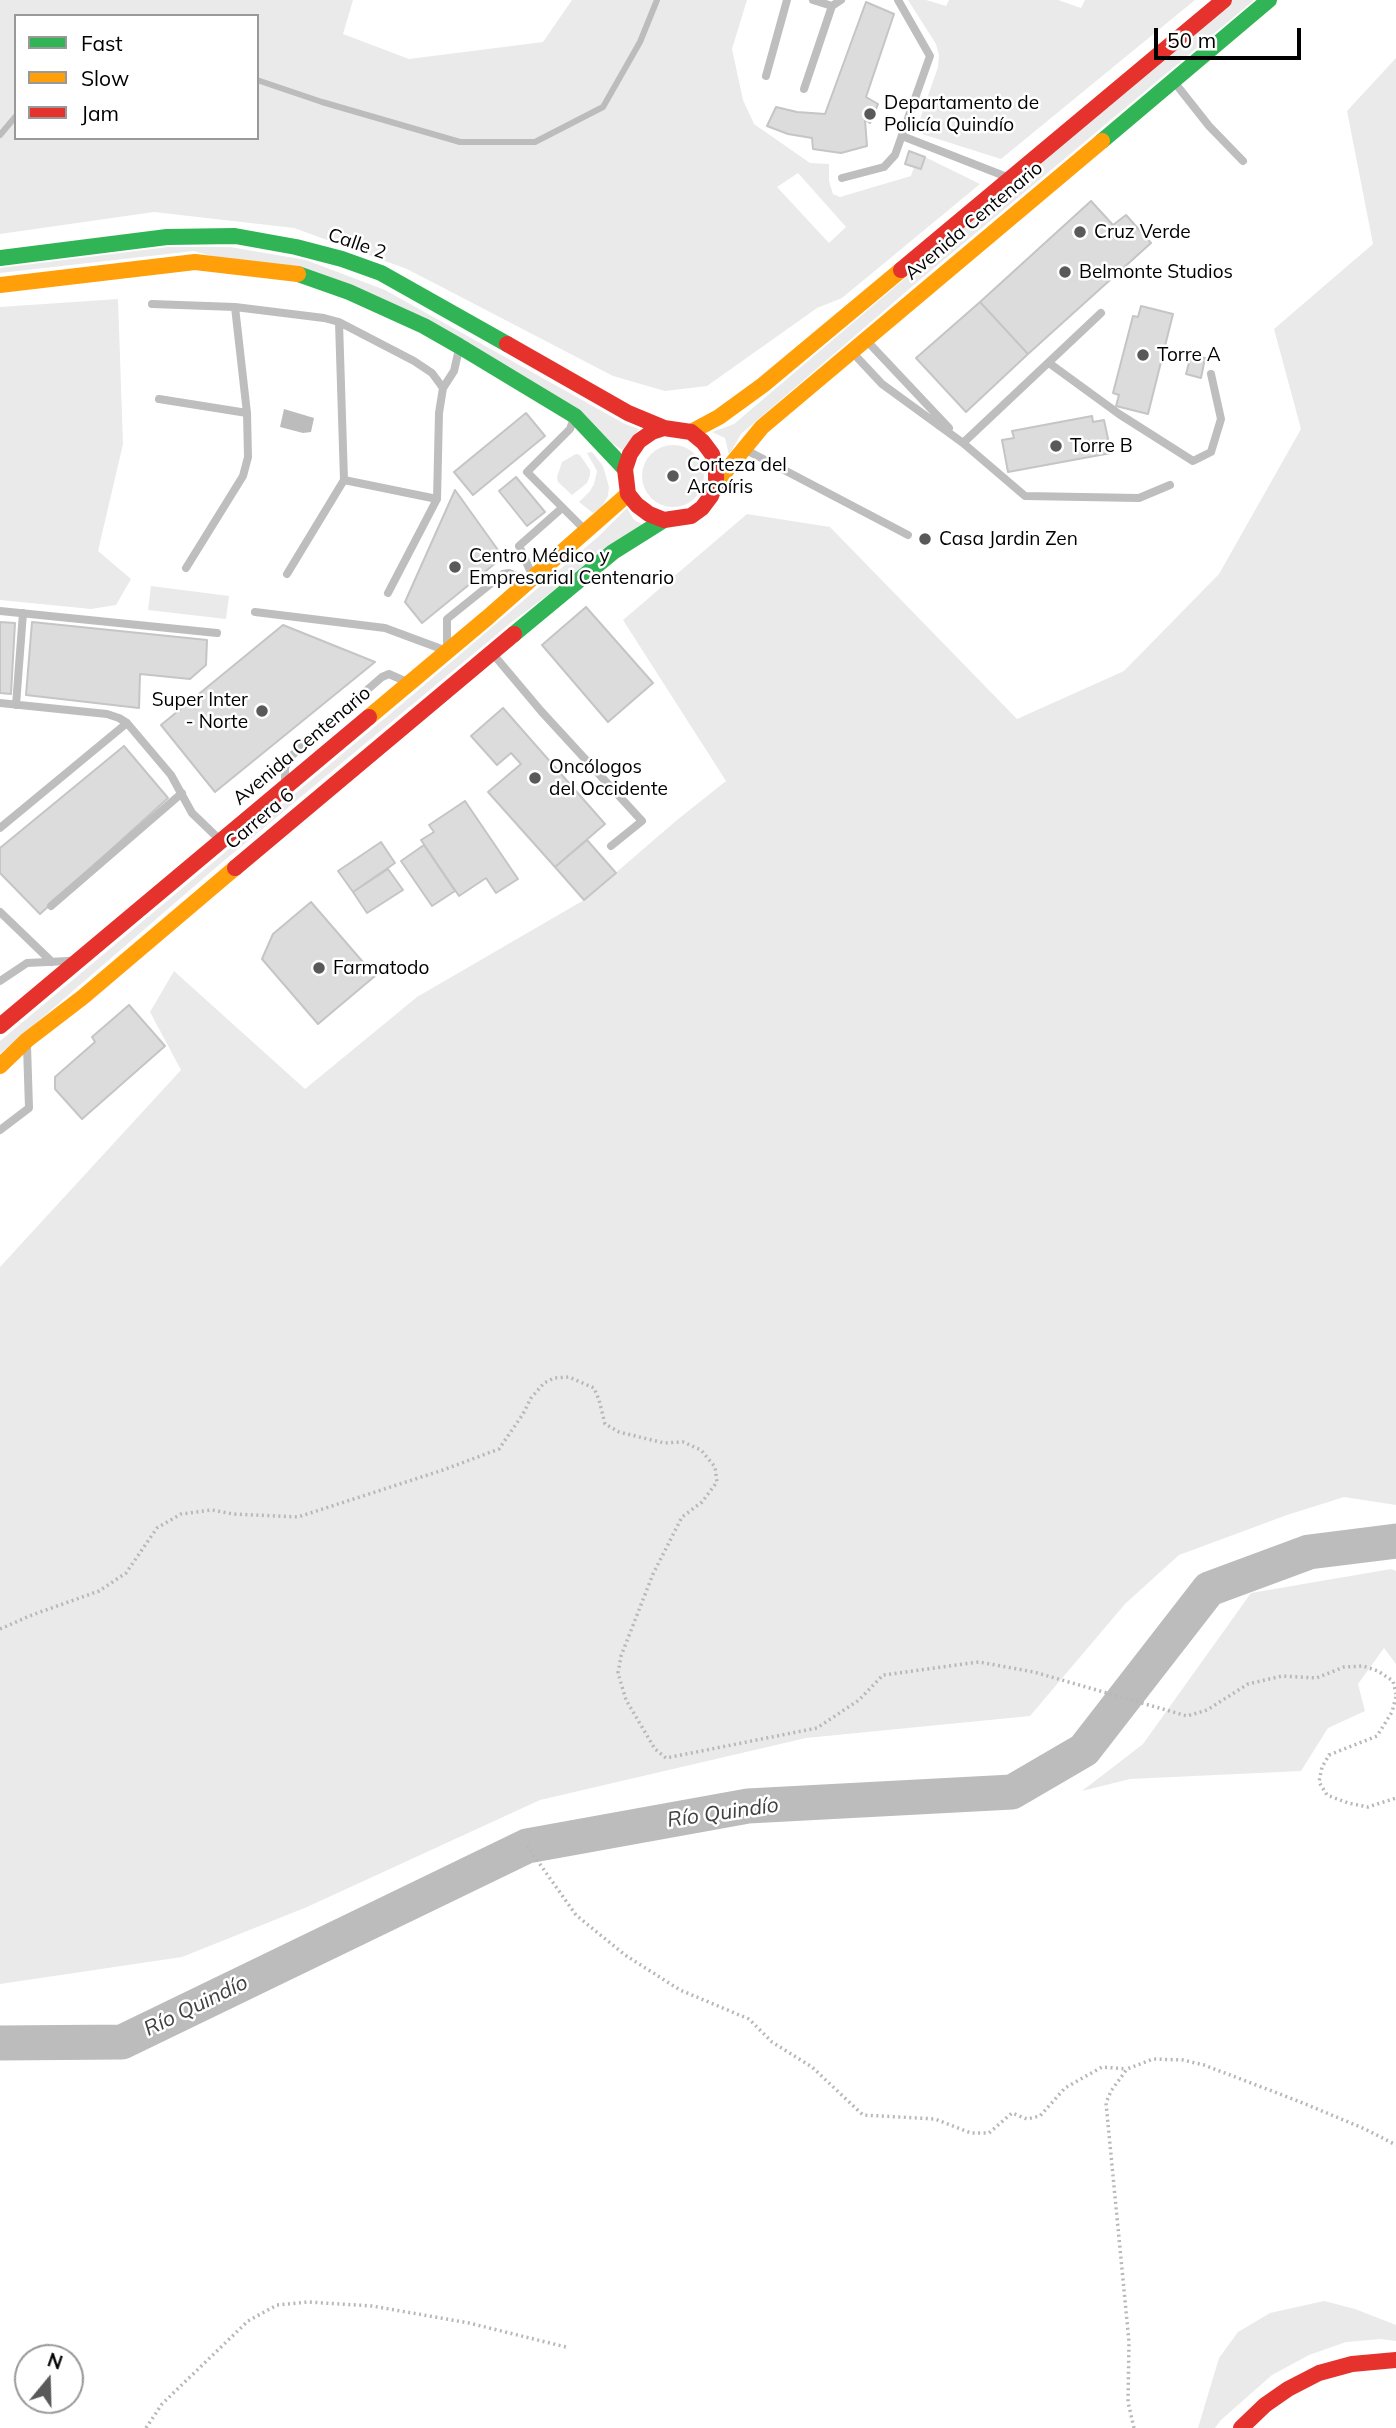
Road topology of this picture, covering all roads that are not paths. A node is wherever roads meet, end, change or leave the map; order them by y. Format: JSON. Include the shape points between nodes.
{"nodes":[{"id":1,"x":787,"y":0,"type":"edge"},
{"id":2,"x":813,"y":0,"type":"edge"},
{"id":3,"x":841,"y":0,"type":"edge"},
{"id":4,"x":898,"y":0,"type":"edge"},
{"id":5,"x":1224,"y":0,"type":"edge"},
{"id":6,"x":1269,"y":0,"type":"edge"},
{"id":7,"x":832,"y":6,"type":"junction"},
{"id":8,"x":766,"y":76,"type":"dead end"},
{"id":9,"x":1173,"y":81,"type":"junction"},
{"id":10,"x":804,"y":89,"type":"dead end"},
{"id":11,"x":902,"y":136,"type":"junction"},
{"id":12,"x":1243,"y":161,"type":"dead end"},
{"id":13,"x":842,"y":178,"type":"dead end"},
{"id":14,"x":1011,"y":179,"type":"junction"},
{"id":15,"x":0,"y":258,"type":"edge"},
{"id":16,"x":0,"y":285,"type":"edge"},
{"id":17,"x":152,"y":304,"type":"dead end"},
{"id":18,"x":236,"y":307,"type":"junction"},
{"id":19,"x":1101,"y":313,"type":"dead end"},
{"id":20,"x":339,"y":322,"type":"junction"},
{"id":21,"x":865,"y":340,"type":"junction"},
{"id":22,"x":459,"y":346,"type":"junction"},
{"id":23,"x":851,"y":351,"type":"junction"},
{"id":24,"x":1049,"y":363,"type":"junction"},
{"id":25,"x":1212,"y":374,"type":"dead end"},
{"id":26,"x":443,"y":388,"type":"junction"},
{"id":27,"x":159,"y":399,"type":"dead end"},
{"id":28,"x":247,"y":413,"type":"junction"},
{"id":29,"x":575,"y":416,"type":"junction"},
{"id":30,"x":664,"y":428,"type":"junction"},
{"id":31,"x":691,"y":432,"type":"junction"},
{"id":32,"x":963,"y":443,"type":"junction"},
{"id":33,"x":743,"y":449,"type":"junction"},
{"id":34,"x":625,"y":469,"type":"junction"},
{"id":35,"x":344,"y":480,"type":"junction"},
{"id":36,"x":716,"y":484,"type":"junction"},
{"id":37,"x":1170,"y":485,"type":"dead end"},
{"id":38,"x":628,"y":494,"type":"junction"},
{"id":39,"x":437,"y":499,"type":"junction"},
{"id":40,"x":562,"y":508,"type":"junction"},
{"id":41,"x":664,"y":520,"type":"junction"},
{"id":42,"x":587,"y":532,"type":"junction"},
{"id":43,"x":908,"y":535,"type":"dead end"},
{"id":44,"x":186,"y":568,"type":"dead end"},
{"id":45,"x":287,"y":574,"type":"dead end"},
{"id":46,"x":531,"y":579,"type":"junction"},
{"id":47,"x":387,"y":593,"type":"dead end"},
{"id":48,"x":0,"y":611,"type":"edge"},
{"id":49,"x":255,"y":612,"type":"dead end"},
{"id":50,"x":23,"y":613,"type":"junction"},
{"id":51,"x":217,"y":634,"type":"dead end"},
{"id":52,"x":447,"y":652,"type":"junction"},
{"id":53,"x":493,"y":653,"type":"junction"},
{"id":54,"x":410,"y":683,"type":"junction"},
{"id":55,"x":0,"y":703,"type":"edge"},
{"id":56,"x":16,"y":705,"type":"junction"},
{"id":57,"x":127,"y":723,"type":"junction"},
{"id":58,"x":285,"y":787,"type":"junction"},
{"id":59,"x":182,"y":793,"type":"junction"},
{"id":60,"x":0,"y":828,"type":"edge"},
{"id":61,"x":221,"y":841,"type":"junction"},
{"id":62,"x":611,"y":846,"type":"dead end"},
{"id":63,"x":51,"y":906,"type":"dead end"},
{"id":64,"x":0,"y":912,"type":"edge"},
{"id":65,"x":78,"y":960,"type":"junction"},
{"id":66,"x":52,"y":962,"type":"junction"},
{"id":67,"x":0,"y":981,"type":"edge"},
{"id":68,"x":0,"y":1026,"type":"edge"},
{"id":69,"x":27,"y":1040,"type":"junction"},
{"id":70,"x":0,"y":1066,"type":"edge"},
{"id":71,"x":0,"y":1130,"type":"edge"},
{"id":72,"x":1396,"y":2360,"type":"edge"},
{"id":73,"x":1241,"y":2428,"type":"edge"}],
"edges":[{"from":1,"to":8,"type":"lane"},
{"from":2,"to":7,"type":"lane"},
{"from":3,"to":7,"type":"lane"},
{"from":4,"to":11,"type":"lane","via":[[930,56]]},
{"from":5,"to":14,"type":"main road","name":"Avenida Centenario"},
{"from":6,"to":9,"type":"main road","name":"Avenida Centenario"},
{"from":7,"to":10,"type":"lane"},
{"from":9,"to":12,"type":"lane"},
{"from":9,"to":21,"type":"main road","name":"Avenida Centenario"},
{"from":11,"to":13,"type":"lane","via":[[884,167]]},
{"from":11,"to":14,"type":"lane"},
{"from":14,"to":31,"type":"main road","name":"Avenida Centenario","via":[[763,385]]},
{"from":15,"to":30,"type":"main road","name":"Calle 2","via":[[167,237],[234,236],[296,247],[381,273],[628,413]]},
{"from":16,"to":22,"type":"main road","via":[[195,262],[291,272],[349,292]]},
{"from":17,"to":18,"type":"lane"},
{"from":18,"to":20,"type":"lane"},
{"from":18,"to":28,"type":"lane"},
{"from":19,"to":24,"type":"lane"},
{"from":20,"to":26,"type":"lane","via":[[414,361]]},
{"from":20,"to":35,"type":"lane"},
{"from":21,"to":23,"type":"main road","name":"Avenida Centenario"},
{"from":21,"to":32,"type":"lane"},
{"from":22,"to":26,"type":"lane","via":[[454,372]]},
{"from":22,"to":29,"type":"main road"},
{"from":23,"to":32,"type":"lane","via":[[882,384]]},
{"from":23,"to":33,"type":"main road","name":"Avenida Centenario","via":[[762,427]]},
{"from":24,"to":25,"type":"lane","via":[[1193,461],[1211,452],[1221,419]]},
{"from":24,"to":32,"type":"lane"},
{"from":26,"to":39,"type":"lane"},
{"from":27,"to":28,"type":"lane"},
{"from":28,"to":44,"type":"lane","via":[[248,457],[243,475]]},
{"from":29,"to":34,"type":"main road"},
{"from":29,"to":40,"type":"lane","via":[[570,429],[527,472]]},
{"from":30,"to":31,"type":"main road"},
{"from":30,"to":34,"type":"main road","via":[[639,441]]},
{"from":31,"to":36,"type":"main road","via":[[712,454]]},
{"from":32,"to":37,"type":"lane","via":[[1025,496],[1139,498]]},
{"from":33,"to":36,"type":"main road","name":"Avenida Centenario"},
{"from":33,"to":43,"type":"lane"},
{"from":34,"to":38,"type":"main road"},
{"from":35,"to":39,"type":"lane"},
{"from":35,"to":45,"type":"lane"},
{"from":36,"to":41,"type":"main road","via":[[702,508],[691,516]]},
{"from":38,"to":41,"type":"main road","via":[[649,514]]},
{"from":38,"to":42,"type":"main road","name":"Avenida Centenario"},
{"from":39,"to":47,"type":"lane"},
{"from":40,"to":42,"type":"lane"},
{"from":40,"to":46,"type":"lane","via":[[519,546]]},
{"from":41,"to":53,"type":"main road","name":"Carrera 6","via":[[613,552]]},
{"from":42,"to":46,"type":"main road","name":"Avenida Centenario"},
{"from":46,"to":52,"type":"main road","name":"Avenida Centenario"},
{"from":46,"to":52,"type":"lane","via":[[503,574],[447,619]]},
{"from":48,"to":50,"type":"lane"},
{"from":49,"to":52,"type":"lane","via":[[385,628]]},
{"from":50,"to":51,"type":"lane"},
{"from":50,"to":56,"type":"lane"},
{"from":52,"to":54,"type":"main road","name":"Avenida Centenario"},
{"from":53,"to":62,"type":"lane","via":[[642,821]]},
{"from":53,"to":69,"type":"main road","name":"Carrera 6"},
{"from":54,"to":58,"type":"main road","name":"Avenida Centenario"},
{"from":54,"to":58,"type":"lane","via":[[389,674],[382,677],[290,757]]},
{"from":55,"to":56,"type":"lane"},
{"from":56,"to":57,"type":"lane","via":[[107,714]]},
{"from":57,"to":59,"type":"lane"},
{"from":57,"to":60,"type":"lane"},
{"from":58,"to":61,"type":"main road","name":"Avenida Centenario"},
{"from":59,"to":61,"type":"lane","via":[[192,813]]},
{"from":59,"to":63,"type":"lane"},
{"from":61,"to":65,"type":"main road","name":"Avenida Centenario"},
{"from":64,"to":66,"type":"lane"},
{"from":65,"to":66,"type":"lane"},
{"from":65,"to":68,"type":"main road","name":"Avenida Centenario"},
{"from":66,"to":67,"type":"lane","via":[[27,962]]},
{"from":69,"to":70,"type":"main road","name":"Carrera 6"},
{"from":69,"to":71,"type":"lane","via":[[29,1108]]},
{"from":72,"to":73,"type":"main road","via":[[1352,2364],[1319,2374],[1288,2389]]}]}
